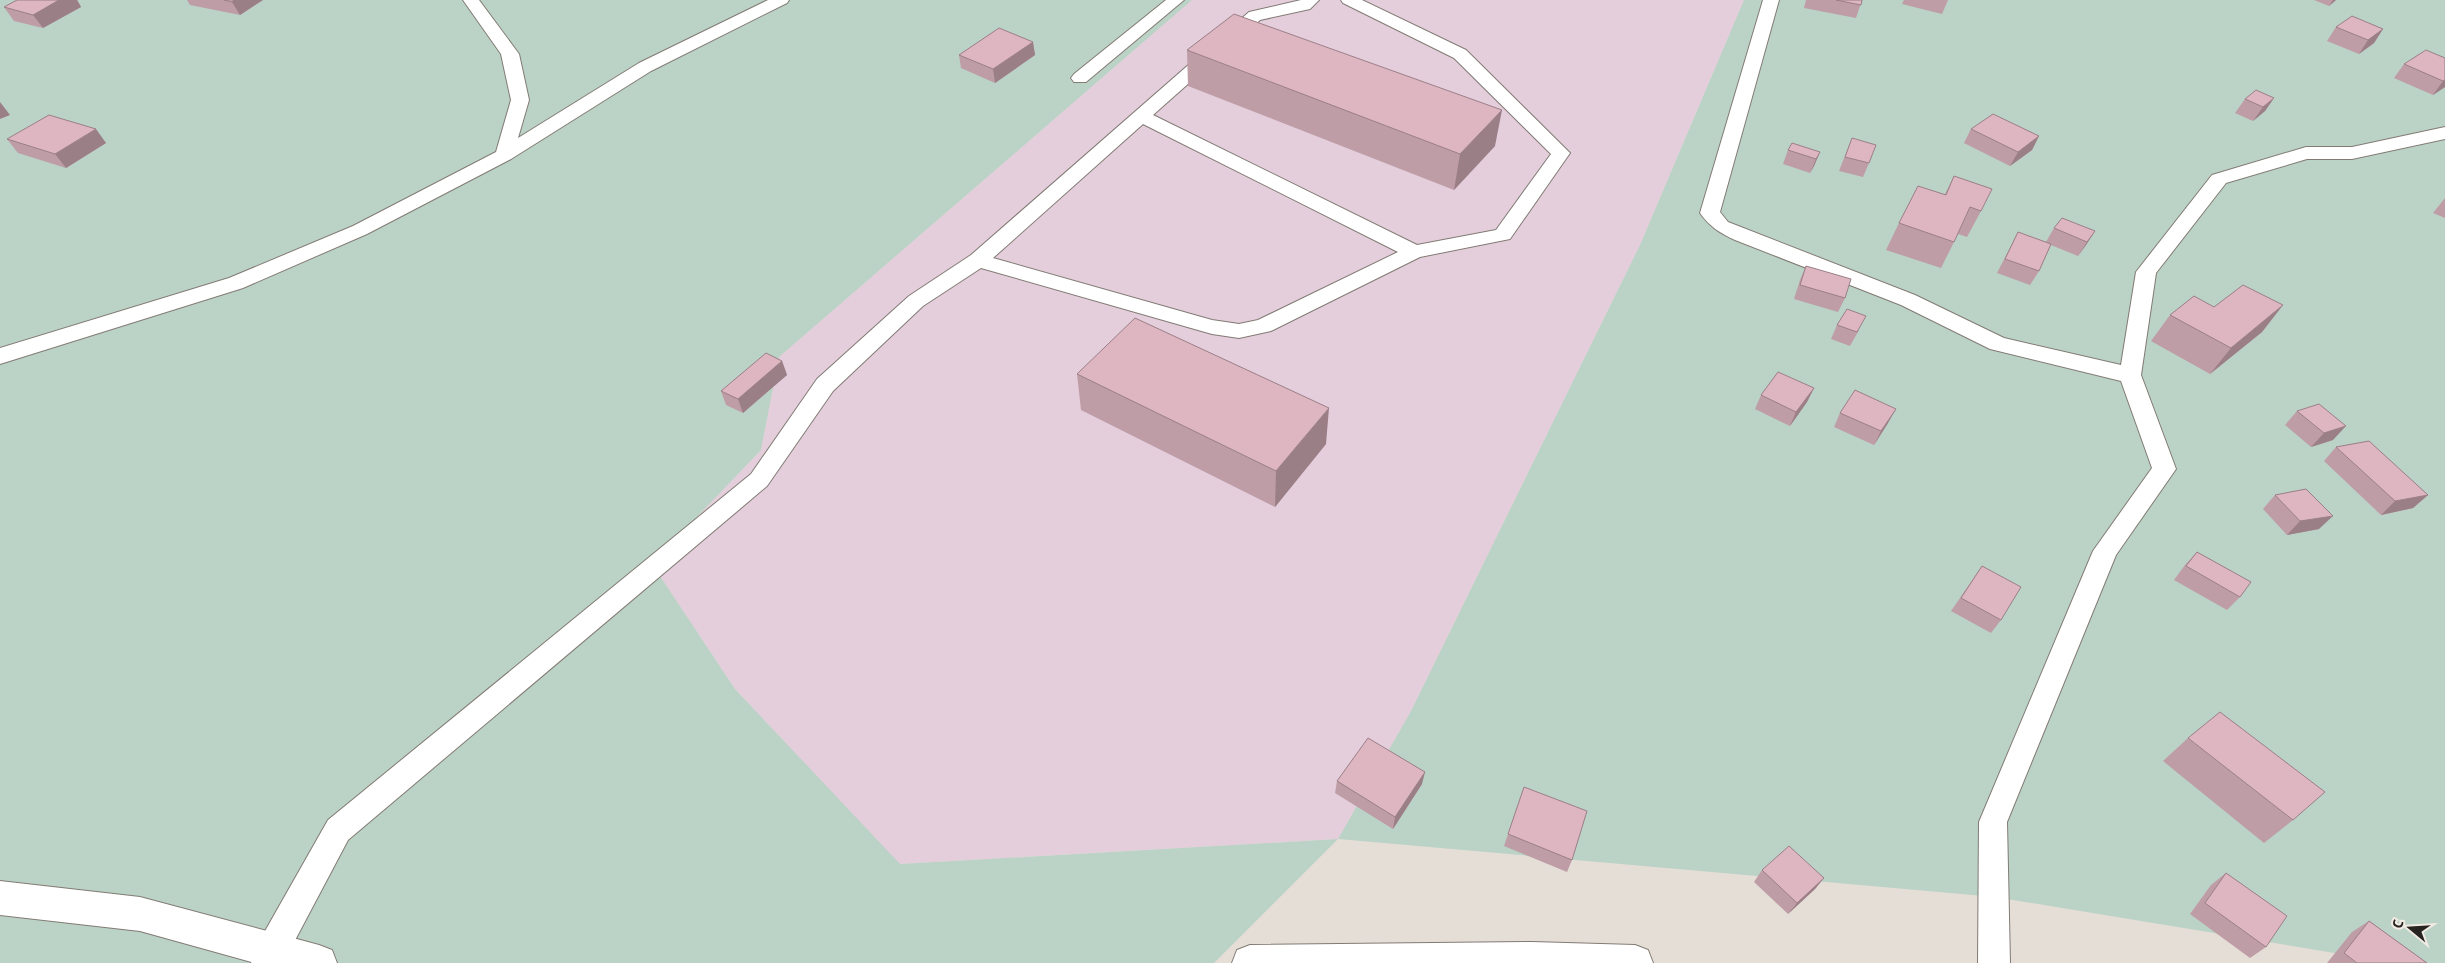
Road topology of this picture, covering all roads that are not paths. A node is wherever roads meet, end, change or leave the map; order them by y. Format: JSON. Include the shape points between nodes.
{"nodes":[{"id":1,"x":471,"y":0,"type":"edge"},
{"id":2,"x":781,"y":0,"type":"edge"},
{"id":3,"x":1176,"y":0,"type":"edge"},
{"id":4,"x":1311,"y":0,"type":"edge"},
{"id":5,"x":1349,"y":0,"type":"edge"},
{"id":6,"x":1771,"y":0,"type":"edge"},
{"id":7,"x":1080,"y":78,"type":"dead end"},
{"id":8,"x":1140,"y":116,"type":"junction"},
{"id":9,"x":2445,"y":132,"type":"edge"},
{"id":10,"x":504,"y":155,"type":"junction"},
{"id":11,"x":1415,"y":252,"type":"junction"},
{"id":12,"x":978,"y":260,"type":"junction"},
{"id":13,"x":0,"y":356,"type":"edge"},
{"id":14,"x":2130,"y":375,"type":"junction"},
{"id":15,"x":0,"y":898,"type":"edge"},
{"id":16,"x":269,"y":957,"type":"edge"},
{"id":17,"x":320,"y":963,"type":"edge"},
{"id":18,"x":1250,"y":963,"type":"edge"},
{"id":19,"x":1635,"y":963,"type":"edge"},
{"id":20,"x":1994,"y":963,"type":"edge"}],
"edges":[{"from":1,"to":10,"type":"lane","via":[[510,54],[520,100]]},
{"from":2,"to":10,"type":"lane","via":[[645,67]]},
{"from":3,"to":7,"type":"lane"},
{"from":4,"to":8,"type":"lane","via":[[1304,6],[1255,16]]},
{"from":5,"to":11,"type":"lane","via":[[1460,54],[1562,153],[1503,236]]},
{"from":6,"to":14,"type":"lane","via":[[1710,213],[1721,226],[1908,300],[1998,344]]},
{"from":8,"to":11,"type":"lane"},
{"from":8,"to":12,"type":"lane"},
{"from":9,"to":14,"type":"lane","via":[[2352,153],[2306,153],[2219,179],[2146,272]]},
{"from":10,"to":13,"type":"lane","via":[[360,230],[236,284]]},
{"from":11,"to":12,"type":"lane","via":[[1263,326],[1239,331],[1212,327]]},
{"from":12,"to":16,"type":"lane","via":[[916,301],[825,385],[759,480],[338,830]]},
{"from":14,"to":20,"type":"lane","via":[[2164,469],[2105,551],[1993,822]]},
{"from":15,"to":16,"type":"street","via":[[140,914]]},
{"from":16,"to":17,"type":"street"},
{"from":18,"to":19,"type":"street","via":[[1532,960]]}]}
